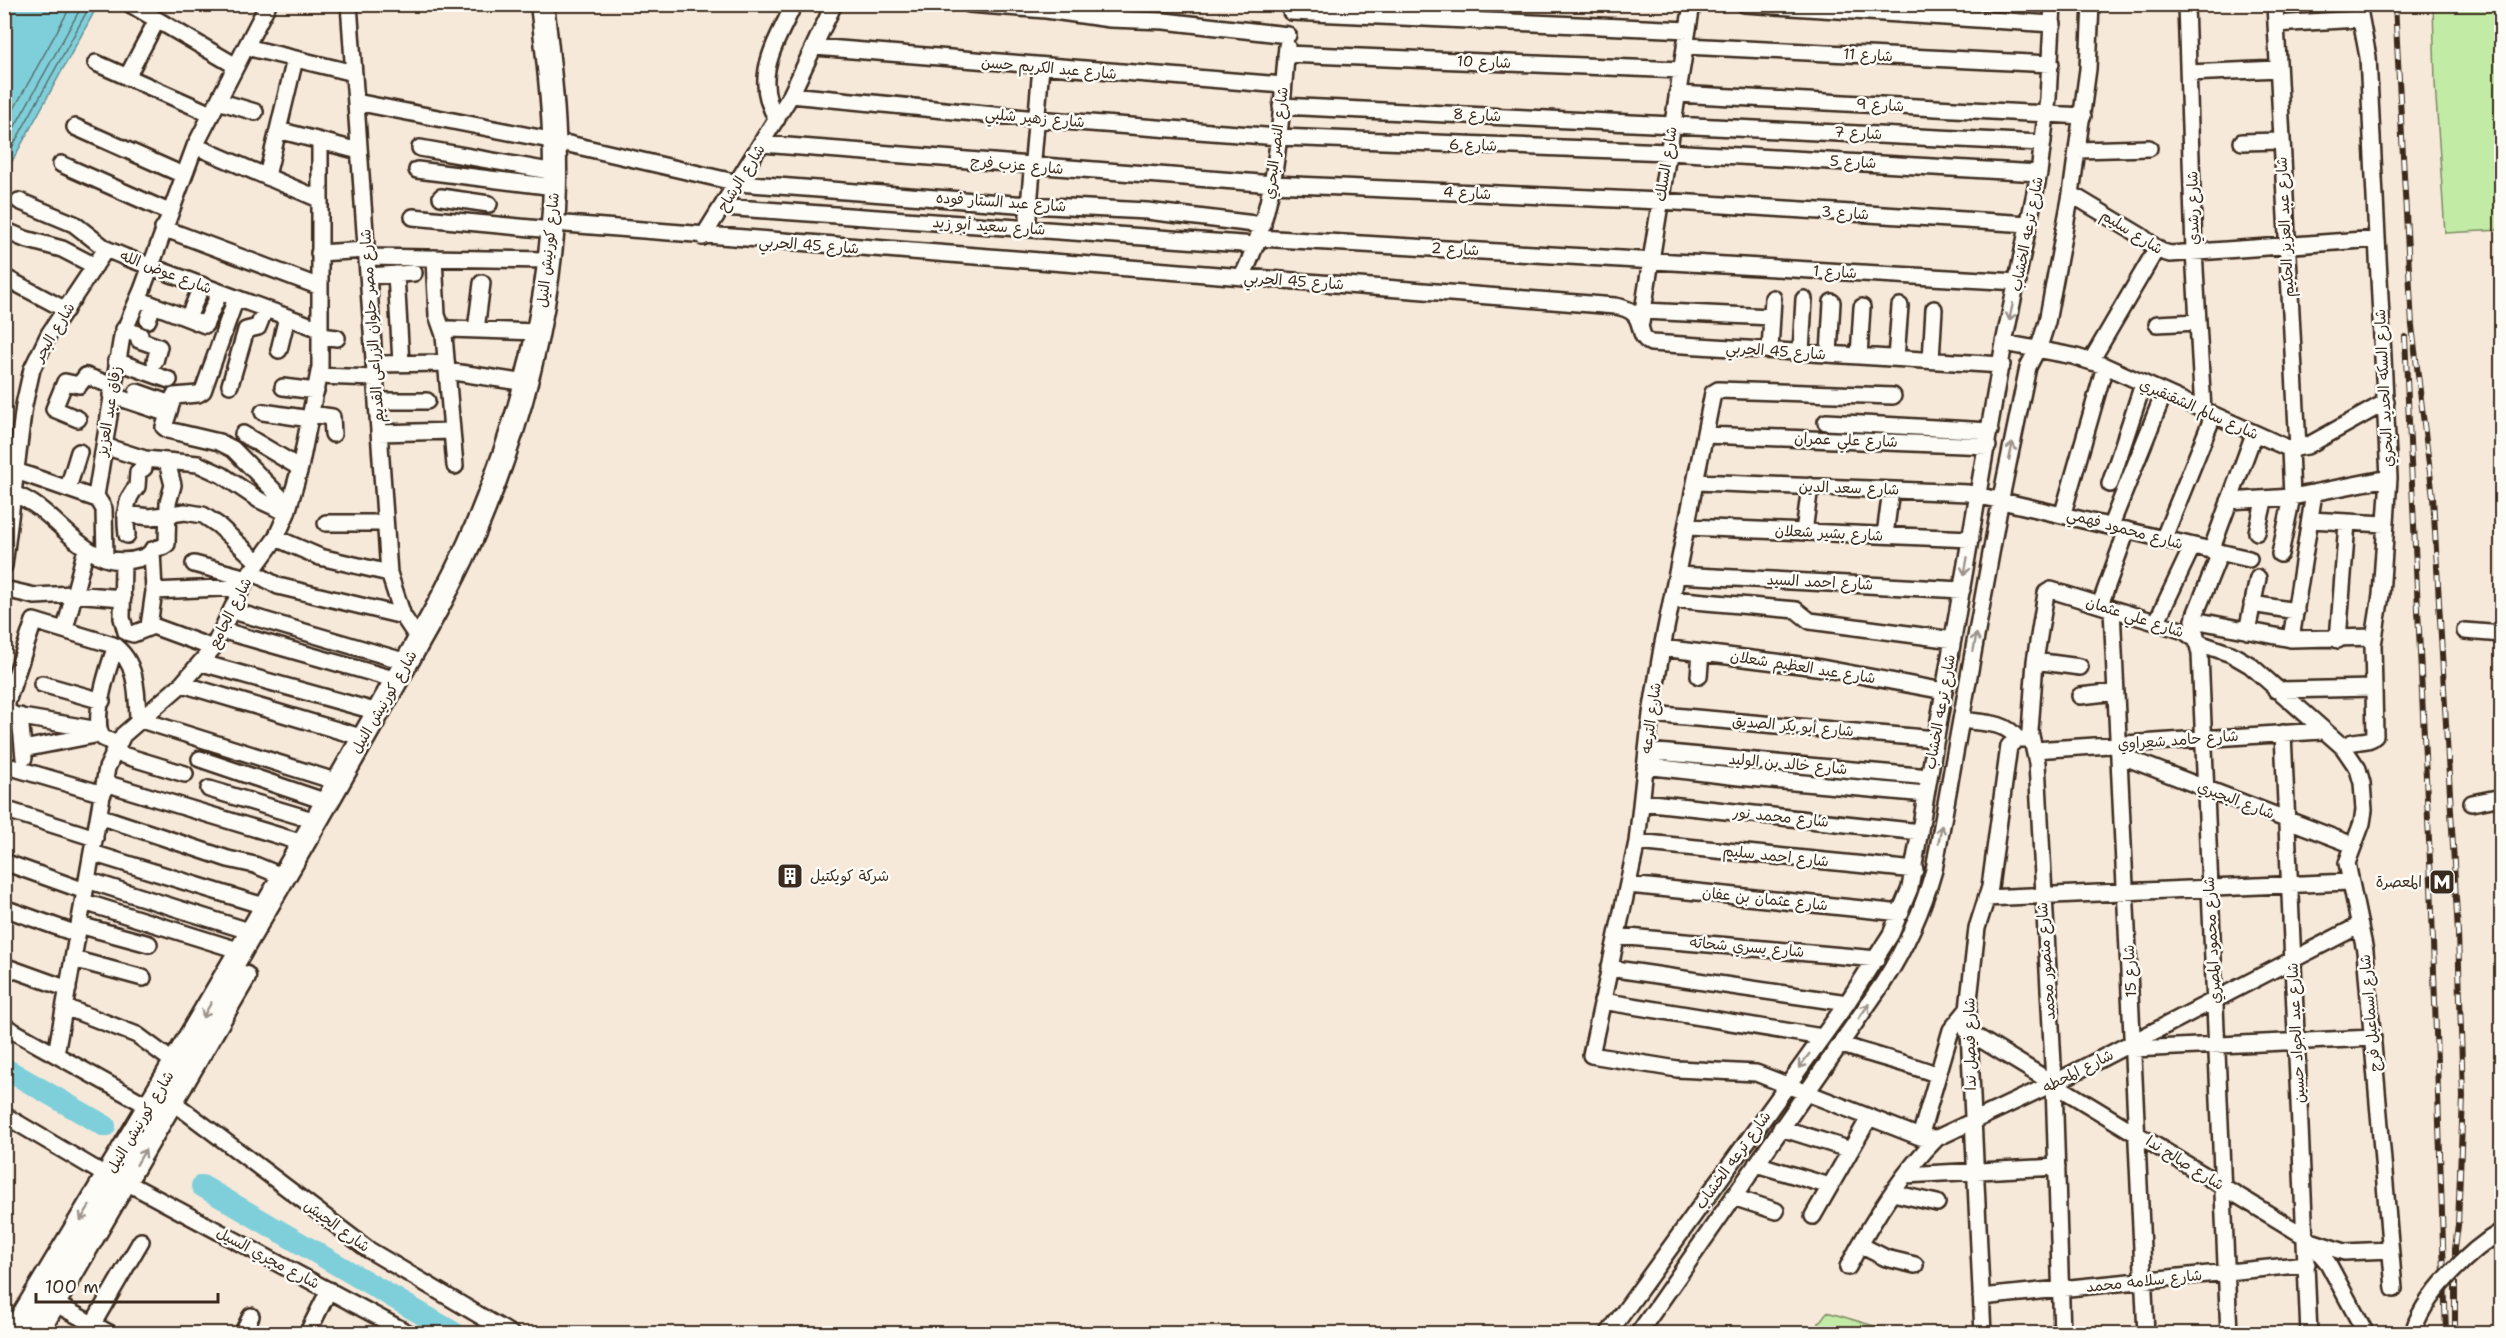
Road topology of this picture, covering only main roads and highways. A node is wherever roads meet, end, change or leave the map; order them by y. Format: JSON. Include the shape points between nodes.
{"nodes":[{"id":1,"x":542,"y":4,"type":"edge"},
{"id":2,"x":558,"y":4,"type":"edge"},
{"id":3,"x":562,"y":143,"type":"junction"},
{"id":4,"x":559,"y":227,"type":"junction"},
{"id":5,"x":116,"y":1179,"type":"junction"},
{"id":6,"x":12,"y":1334,"type":"edge"},
{"id":7,"x":36,"y":1334,"type":"edge"}],
"edges":[{"from":1,"to":3,"type":"highway","name":"شارع كورنيش النيل"},
{"from":2,"to":3,"type":"highway","name":"شارع كورنيش النيل"},
{"from":3,"to":4,"type":"highway","name":"شارع كورنيش النيل"},
{"from":3,"to":4,"type":"highway","name":"شارع كورنيش النيل","via":[[555,180]]},
{"from":4,"to":5,"type":"highway","name":"شارع كورنيش النيل","one_way":true,"via":[[549,260],[538,332],[509,442],[454,577],[150,1107]]},
{"from":5,"to":4,"type":"highway","name":"شارع كورنيش النيل","one_way":true,"via":[[173,1102],[432,648],[477,559],[514,467],[542,371],[558,290]]},
{"from":5,"to":6,"type":"highway","name":"شارع كورنيش النيل","one_way":true},
{"from":5,"to":7,"type":"highway","name":"شارع كورنيش النيل"}]}
